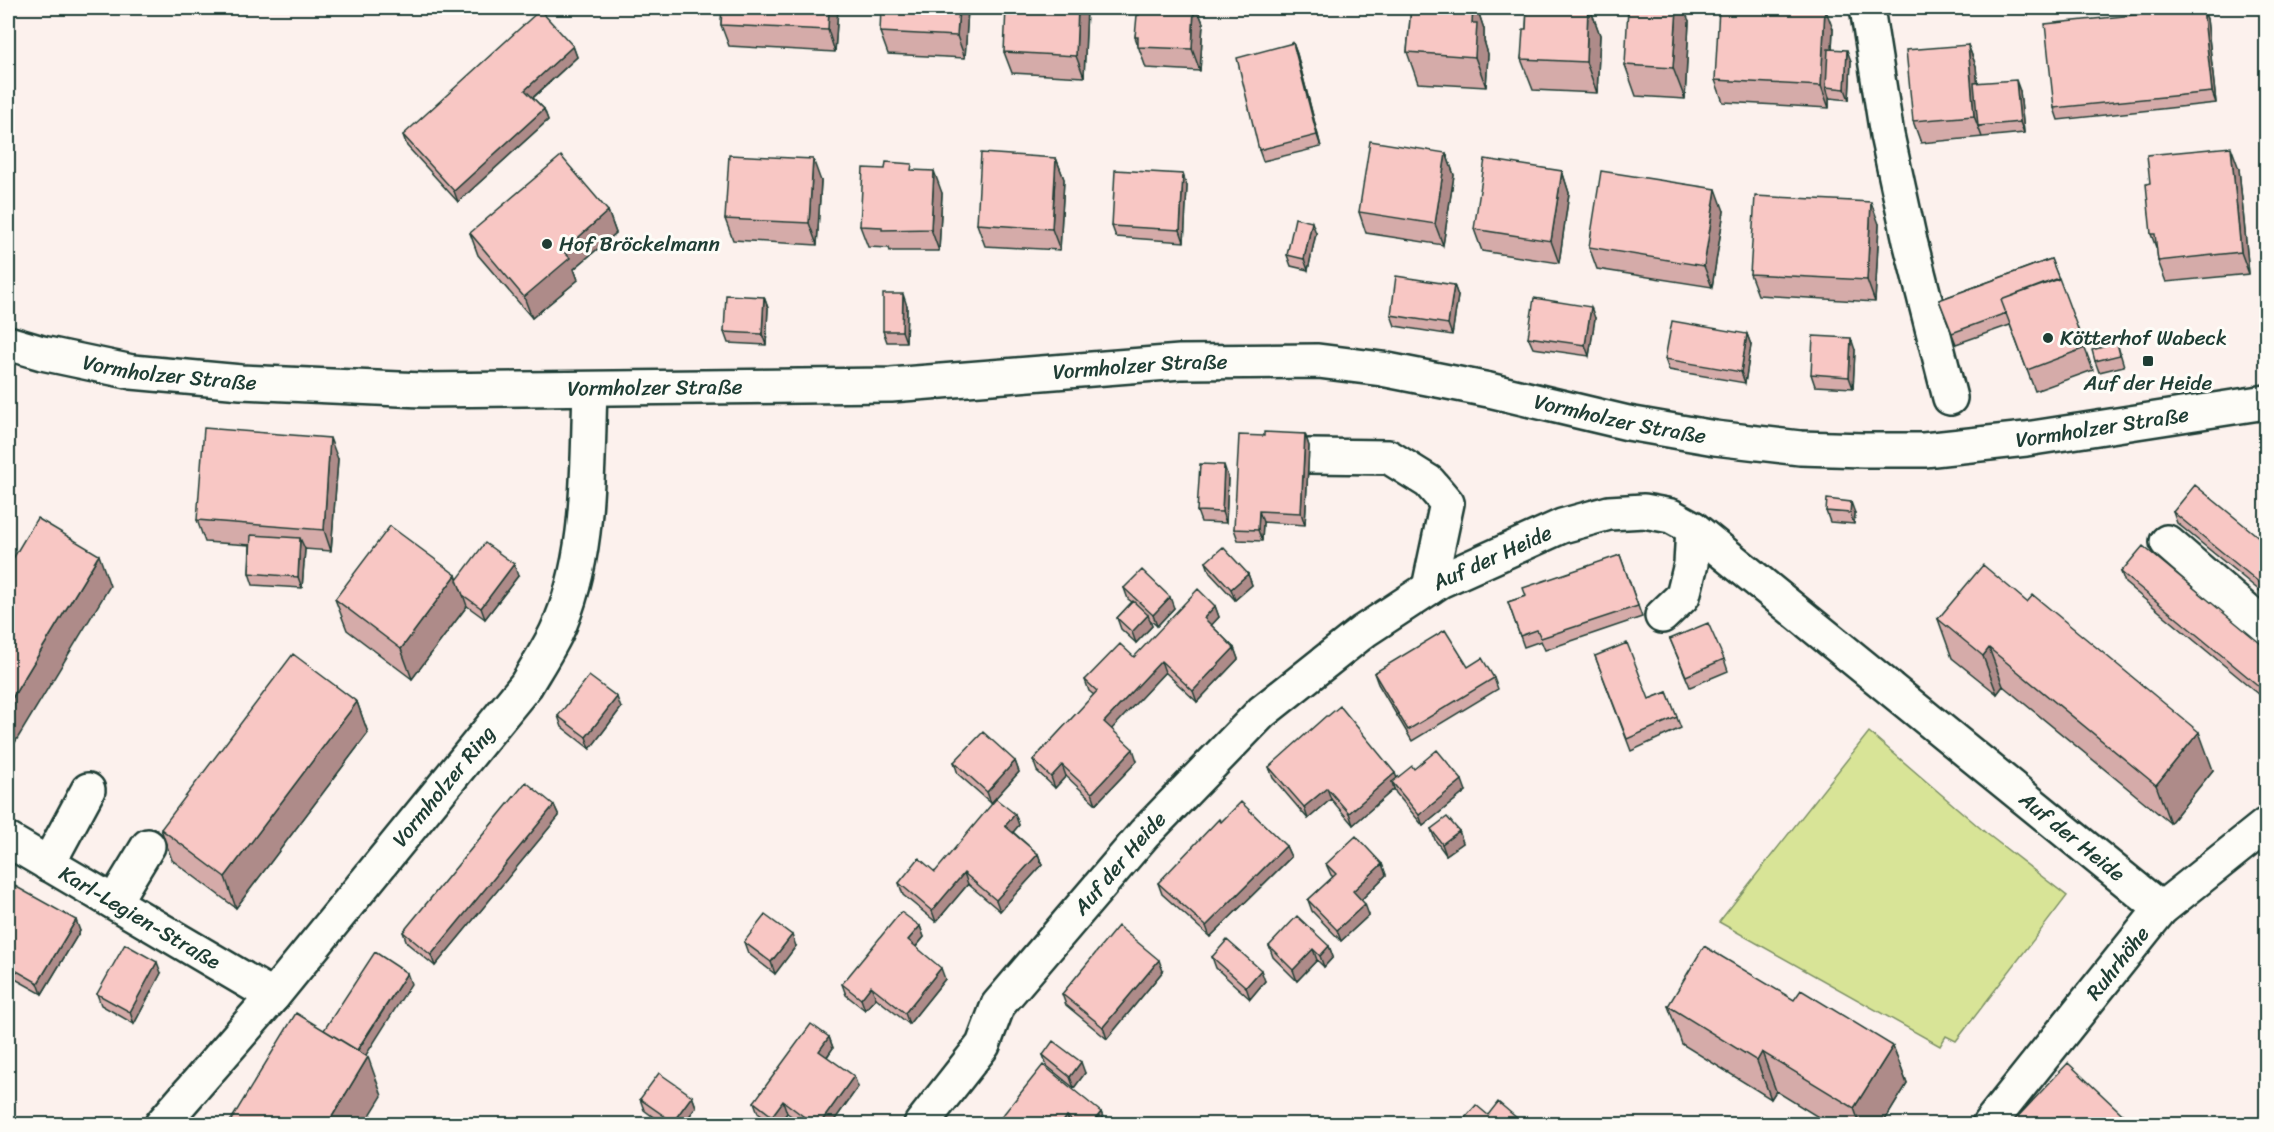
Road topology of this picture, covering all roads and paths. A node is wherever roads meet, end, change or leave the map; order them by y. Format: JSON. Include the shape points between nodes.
{"nodes":[{"id":1,"x":1867,"y":8,"type":"edge"},
{"id":2,"x":8,"y":344,"type":"edge"},
{"id":3,"x":590,"y":389,"type":"junction"},
{"id":4,"x":1950,"y":398,"type":"dead end"},
{"id":5,"x":2266,"y":402,"type":"edge"},
{"id":6,"x":1309,"y":456,"type":"dead end"},
{"id":7,"x":1693,"y":528,"type":"junction"},
{"id":8,"x":2167,"y":542,"type":"dead end"},
{"id":9,"x":1429,"y":588,"type":"junction"},
{"id":10,"x":1662,"y":616,"type":"dead end"},
{"id":11,"x":2266,"y":628,"type":"edge"},
{"id":12,"x":88,"y":790,"type":"dead end"},
{"id":13,"x":2266,"y":825,"type":"edge"},
{"id":14,"x":8,"y":840,"type":"edge"},
{"id":15,"x":148,"y":846,"type":"dead end"},
{"id":16,"x":48,"y":864,"type":"junction"},
{"id":17,"x":114,"y":902,"type":"junction"},
{"id":18,"x":2161,"y":909,"type":"junction"},
{"id":19,"x":273,"y":996,"type":"junction"},
{"id":20,"x":162,"y":1125,"type":"edge"},
{"id":21,"x":921,"y":1125,"type":"edge"},
{"id":22,"x":1989,"y":1125,"type":"edge"}],
"edges":[{"from":1,"to":4,"type":"street","via":[[1887,135]]},
{"from":2,"to":3,"type":"street","name":"Vormholzer Straße","via":[[132,372],[241,382],[422,390]]},
{"from":3,"to":5,"type":"street","name":"Vormholzer Straße","via":[[891,386],[1180,362],[1318,361],[1382,369],[1715,438],[1800,448],[1864,450],[1924,450],[2026,439]]},
{"from":3,"to":19,"type":"street","name":"Vormholzer Ring","via":[[584,516],[575,579],[556,633],[526,686]]},
{"from":6,"to":9,"type":"street","via":[[1389,457],[1429,482],[1447,503]]},
{"from":7,"to":9,"type":"street","name":"Auf der Heide","via":[[1671,516],[1644,511],[1609,513],[1562,526]]},
{"from":7,"to":10,"type":"street","via":[[1683,596]]},
{"from":7,"to":18,"type":"street","name":"Auf der Heide"},
{"from":8,"to":11,"type":"street"},
{"from":9,"to":21,"type":"street","name":"Auf der Heide","via":[[1364,631],[1262,712],[1144,834],[998,1005],[982,1045]]},
{"from":12,"to":16,"type":"street"},
{"from":13,"to":18,"type":"street","name":"Ruhrhöhe"},
{"from":14,"to":16,"type":"street","name":"Karl-Legien-Straße"},
{"from":15,"to":17,"type":"street"},
{"from":16,"to":17,"type":"street","name":"Karl-Legien-Straße"},
{"from":17,"to":19,"type":"street","name":"Karl-Legien-Straße"},
{"from":18,"to":22,"type":"street","name":"Ruhrhöhe"},
{"from":19,"to":20,"type":"street","name":"Vormholzer Ring"}]}
